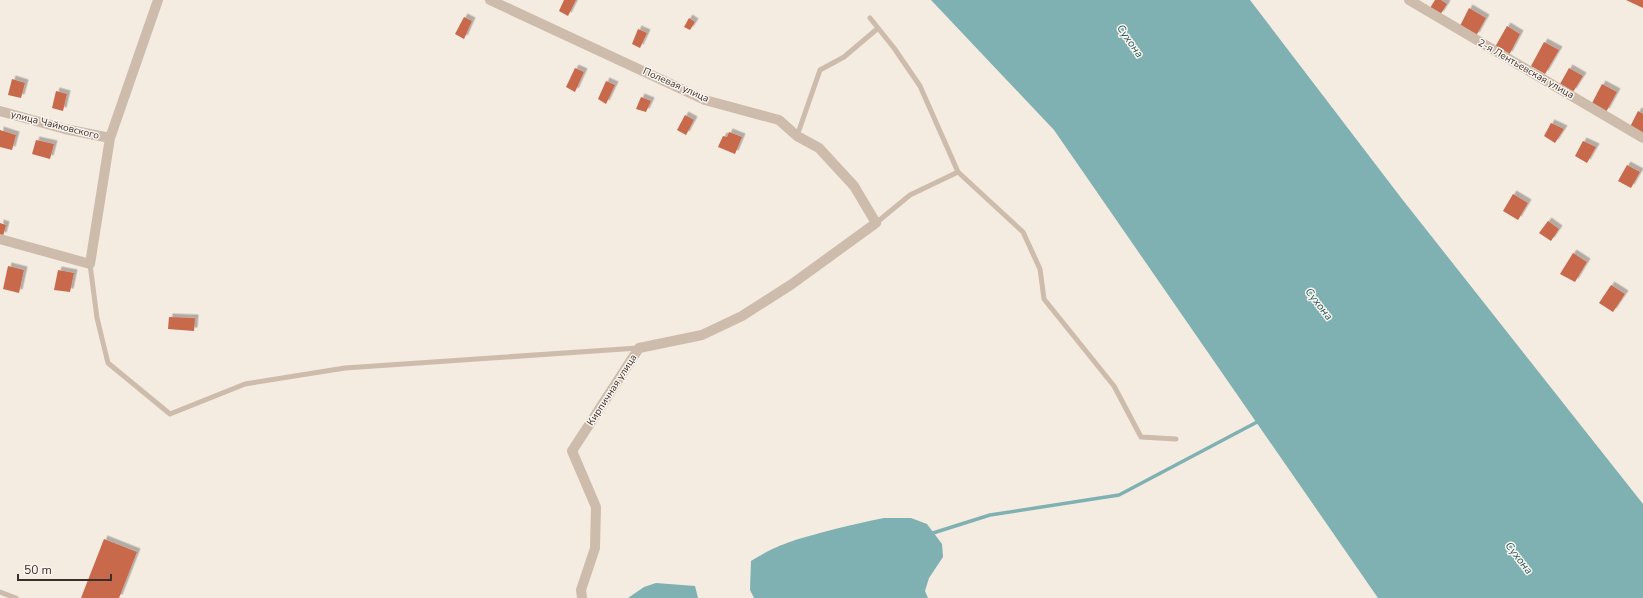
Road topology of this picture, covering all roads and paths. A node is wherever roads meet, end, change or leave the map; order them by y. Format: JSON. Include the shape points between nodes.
{"nodes":[{"id":1,"x":158,"y":0,"type":"edge"},
{"id":2,"x":490,"y":0,"type":"edge"},
{"id":3,"x":1409,"y":0,"type":"edge"},
{"id":4,"x":870,"y":18,"type":"dead end"},
{"id":5,"x":877,"y":29,"type":"junction"},
{"id":6,"x":0,"y":111,"type":"edge"},
{"id":7,"x":797,"y":136,"type":"junction"},
{"id":8,"x":110,"y":138,"type":"junction"},
{"id":9,"x":1643,"y":138,"type":"edge"},
{"id":10,"x":958,"y":172,"type":"junction"},
{"id":11,"x":876,"y":223,"type":"junction"},
{"id":12,"x":0,"y":239,"type":"edge"},
{"id":13,"x":90,"y":264,"type":"junction"},
{"id":14,"x":639,"y":348,"type":"junction"},
{"id":15,"x":1176,"y":439,"type":"dead end"},
{"id":16,"x":0,"y":592,"type":"edge"},
{"id":17,"x":16,"y":598,"type":"edge"},
{"id":18,"x":582,"y":598,"type":"edge"}],
"edges":[{"from":1,"to":8,"type":"street"},
{"from":2,"to":7,"type":"street","name":"Полевая улица","via":[[706,100],[779,120]]},
{"from":3,"to":9,"type":"street","name":"2-я Лентьевская улица"},
{"from":4,"to":5,"type":"lane"},
{"from":5,"to":7,"type":"lane","via":[[844,57],[820,70]]},
{"from":5,"to":10,"type":"lane","via":[[894,48],[920,86]]},
{"from":6,"to":8,"type":"street","name":"улица Чайковского"},
{"from":7,"to":11,"type":"street","name":"Полевая улица","via":[[819,148],[854,186]]},
{"from":8,"to":13,"type":"street"},
{"from":10,"to":11,"type":"lane","via":[[910,195]]},
{"from":10,"to":15,"type":"lane","via":[[1024,232],[1040,269],[1044,299],[1114,386],[1141,437]]},
{"from":11,"to":14,"type":"street","name":"Кирпичная улица","via":[[792,284],[742,316],[702,335]]},
{"from":12,"to":13,"type":"street"},
{"from":13,"to":14,"type":"lane","via":[[96,318],[108,363],[170,414],[245,384],[344,368]]},
{"from":14,"to":18,"type":"street","name":"Кирпичная улица","via":[[572,451],[596,507],[595,548],[581,590]]},
{"from":16,"to":17,"type":"lane"}]}
